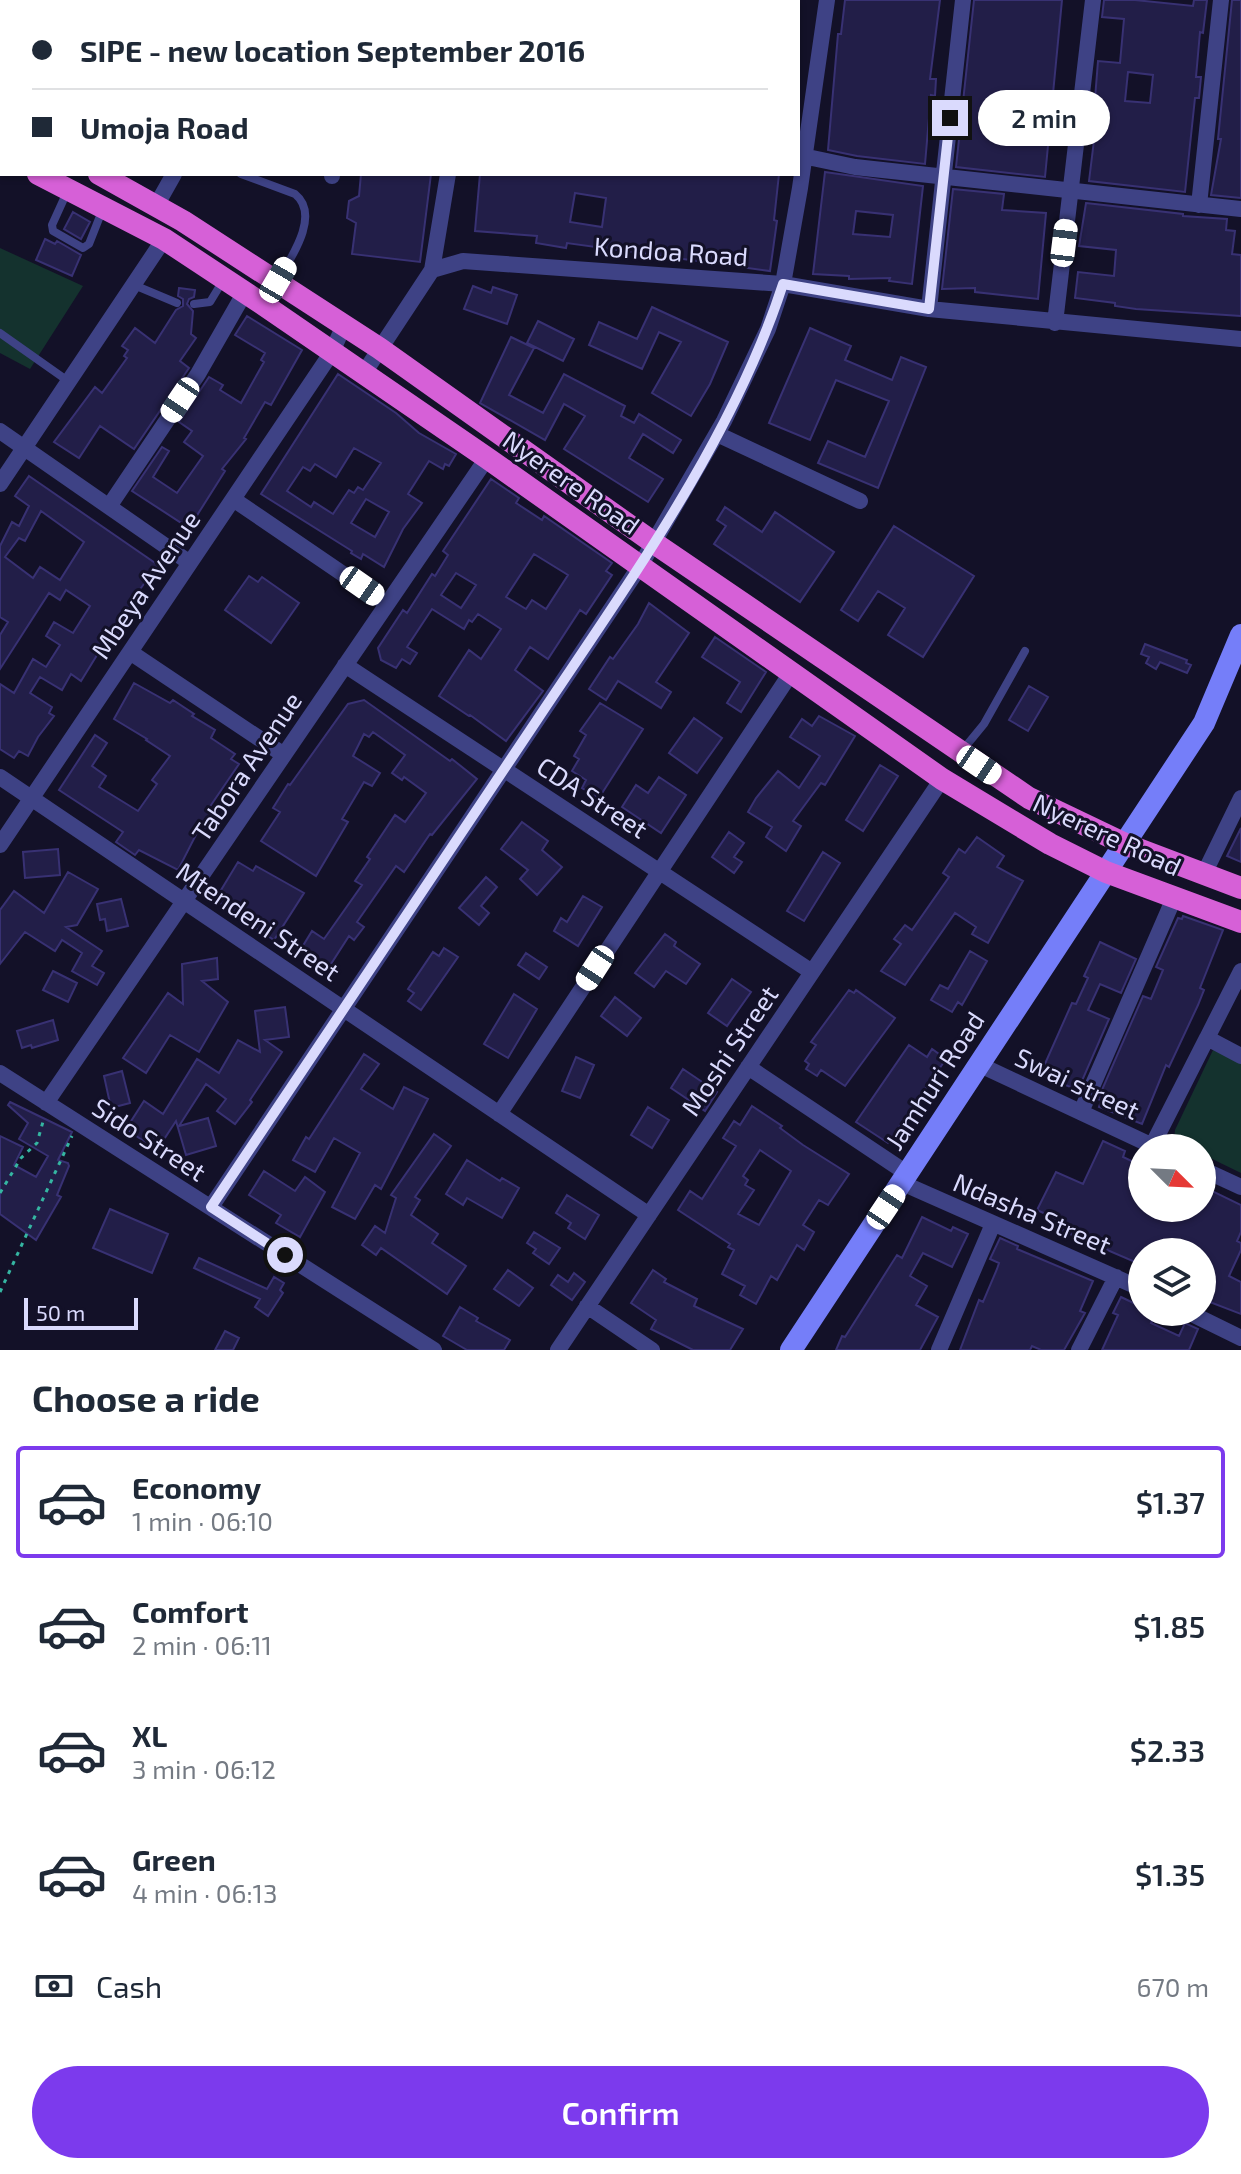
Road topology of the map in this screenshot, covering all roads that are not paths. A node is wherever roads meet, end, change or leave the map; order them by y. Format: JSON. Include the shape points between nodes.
{"nodes":[{"id":1,"x":827,"y":0,"type":"edge"},
{"id":2,"x":963,"y":0,"type":"edge"},
{"id":3,"x":1093,"y":0,"type":"edge"},
{"id":4,"x":1221,"y":0,"type":"edge"},
{"id":5,"x":801,"y":155,"type":"edge"},
{"id":6,"x":42,"y":176,"type":"edge"},
{"id":7,"x":103,"y":176,"type":"edge"},
{"id":8,"x":173,"y":176,"type":"edge"},
{"id":9,"x":246,"y":176,"type":"edge"},
{"id":10,"x":448,"y":176,"type":"edge"},
{"id":11,"x":798,"y":176,"type":"edge"},
{"id":12,"x":944,"y":176,"type":"junction"},
{"id":13,"x":69,"y":188,"type":"junction"},
{"id":14,"x":1071,"y":189,"type":"junction"},
{"id":15,"x":1199,"y":205,"type":"junction"},
{"id":16,"x":105,"y":206,"type":"junction"},
{"id":17,"x":156,"y":206,"type":"junction"},
{"id":18,"x":1241,"y":209,"type":"edge"},
{"id":19,"x":164,"y":239,"type":"junction"},
{"id":20,"x":432,"y":270,"type":"junction"},
{"id":21,"x":224,"y":279,"type":"junction"},
{"id":22,"x":278,"y":280,"type":"junction"},
{"id":23,"x":783,"y":284,"type":"junction"},
{"id":24,"x":134,"y":285,"type":"junction"},
{"id":25,"x":245,"y":292,"type":"junction"},
{"id":26,"x":177,"y":303,"type":"dead end"},
{"id":27,"x":194,"y":304,"type":"dead end"},
{"id":28,"x":929,"y":309,"type":"junction"},
{"id":29,"x":1055,"y":323,"type":"junction"},
{"id":30,"x":344,"y":325,"type":"junction"},
{"id":31,"x":0,"y":333,"type":"edge"},
{"id":32,"x":1241,"y":339,"type":"edge"},
{"id":33,"x":379,"y":348,"type":"junction"},
{"id":34,"x":332,"y":352,"type":"junction"},
{"id":35,"x":364,"y":373,"type":"junction"},
{"id":36,"x":69,"y":381,"type":"junction"},
{"id":37,"x":0,"y":431,"type":"edge"},
{"id":38,"x":717,"y":434,"type":"junction"},
{"id":39,"x":25,"y":447,"type":"junction"},
{"id":40,"x":487,"y":458,"type":"junction"},
{"id":41,"x":0,"y":484,"type":"edge"},
{"id":42,"x":233,"y":499,"type":"junction"},
{"id":43,"x":860,"y":501,"type":"dead end"},
{"id":44,"x":110,"y":505,"type":"junction"},
{"id":45,"x":654,"y":543,"type":"junction"},
{"id":46,"x":190,"y":563,"type":"junction"},
{"id":47,"x":640,"y":566,"type":"junction"},
{"id":48,"x":387,"y":604,"type":"junction"},
{"id":49,"x":1241,"y":635,"type":"edge"},
{"id":50,"x":1025,"y":651,"type":"dead end"},
{"id":51,"x":130,"y":652,"type":"junction"},
{"id":52,"x":345,"y":665,"type":"junction"},
{"id":53,"x":791,"y":673,"type":"junction"},
{"id":54,"x":961,"y":752,"type":"junction"},
{"id":55,"x":284,"y":755,"type":"junction"},
{"id":56,"x":504,"y":770,"type":"junction"},
{"id":57,"x":0,"y":777,"type":"edge"},
{"id":58,"x":942,"y":779,"type":"junction"},
{"id":59,"x":32,"y":798,"type":"junction"},
{"id":60,"x":1241,"y":798,"type":"edge"},
{"id":61,"x":1125,"y":844,"type":"junction"},
{"id":62,"x":0,"y":845,"type":"edge"},
{"id":63,"x":659,"y":871,"type":"junction"},
{"id":64,"x":1106,"y":872,"type":"junction"},
{"id":65,"x":1204,"y":874,"type":"junction"},
{"id":66,"x":1241,"y":888,"type":"edge"},
{"id":67,"x":1174,"y":898,"type":"junction"},
{"id":68,"x":184,"y":901,"type":"junction"},
{"id":69,"x":1241,"y":922,"type":"edge"},
{"id":70,"x":1241,"y":971,"type":"edge"},
{"id":71,"x":812,"y":972,"type":"junction"},
{"id":72,"x":344,"y":1009,"type":"junction"},
{"id":73,"x":1207,"y":1038,"type":"junction"},
{"id":74,"x":1241,"y":1056,"type":"edge"},
{"id":75,"x":978,"y":1064,"type":"junction"},
{"id":76,"x":748,"y":1067,"type":"junction"},
{"id":77,"x":0,"y":1073,"type":"edge"},
{"id":78,"x":46,"y":1103,"type":"junction"},
{"id":79,"x":1081,"y":1112,"type":"junction"},
{"id":80,"x":499,"y":1114,"type":"junction"},
{"id":81,"x":1160,"y":1134,"type":"edge"},
{"id":82,"x":1128,"y":1135,"type":"edge"},
{"id":83,"x":1216,"y":1175,"type":"edge"},
{"id":84,"x":905,"y":1179,"type":"junction"},
{"id":85,"x":1241,"y":1187,"type":"edge"},
{"id":86,"x":211,"y":1207,"type":"junction"},
{"id":87,"x":649,"y":1215,"type":"junction"},
{"id":88,"x":993,"y":1224,"type":"junction"},
{"id":89,"x":1116,"y":1277,"type":"junction"},
{"id":90,"x":1128,"y":1283,"type":"edge"},
{"id":91,"x":587,"y":1306,"type":"junction"},
{"id":92,"x":1216,"y":1326,"type":"edge"},
{"id":93,"x":1241,"y":1338,"type":"edge"},
{"id":94,"x":434,"y":1350,"type":"edge"},
{"id":95,"x":558,"y":1350,"type":"edge"},
{"id":96,"x":652,"y":1350,"type":"edge"},
{"id":97,"x":791,"y":1350,"type":"edge"},
{"id":98,"x":939,"y":1350,"type":"edge"},
{"id":99,"x":1079,"y":1350,"type":"edge"}],
"edges":[{"from":1,"to":5,"type":"street"},
{"from":2,"to":12,"type":"street"},
{"from":3,"to":14,"type":"street"},
{"from":4,"to":15,"type":"street"},
{"from":5,"to":12,"type":"street","via":[[855,167]]},
{"from":6,"to":13,"type":"highway","name":"Nyerere Road"},
{"from":7,"to":17,"type":"highway","name":"Nyerere Road"},
{"from":8,"to":17,"type":"street"},
{"from":9,"to":22,"type":"lane","via":[[295,194],[305,208],[304,227]]},
{"from":10,"to":20,"type":"street"},
{"from":11,"to":23,"type":"street"},
{"from":12,"to":14,"type":"street"},
{"from":12,"to":28,"type":"street"},
{"from":13,"to":16,"type":"highway","name":"Nyerere Road"},
{"from":13,"to":16,"type":"lane","via":[[53,231],[83,248]]},
{"from":14,"to":15,"type":"street"},
{"from":14,"to":29,"type":"street"},
{"from":15,"to":18,"type":"street"},
{"from":16,"to":19,"type":"highway","name":"Nyerere Road"},
{"from":17,"to":22,"type":"highway","name":"Nyerere Road"},
{"from":19,"to":21,"type":"highway","name":"Nyerere Road"},
{"from":19,"to":24,"type":"street"},
{"from":20,"to":23,"type":"street","name":"Kondoa Road","via":[[463,261]]},
{"from":20,"to":33,"type":"street"},
{"from":21,"to":25,"type":"highway","name":"Nyerere Road"},
{"from":21,"to":27,"type":"lane","via":[[210,302]]},
{"from":22,"to":30,"type":"highway","name":"Nyerere Road"},
{"from":23,"to":28,"type":"street","name":"Kondoa Road"},
{"from":23,"to":38,"type":"street","via":[[768,329]]},
{"from":24,"to":26,"type":"lane"},
{"from":24,"to":36,"type":"street"},
{"from":25,"to":34,"type":"highway","name":"Nyerere Road"},
{"from":25,"to":44,"type":"street","via":[[198,374]]},
{"from":28,"to":29,"type":"street","name":"Kondoa Road"},
{"from":29,"to":32,"type":"street","name":"Kondoa Road"},
{"from":30,"to":33,"type":"highway","name":"Nyerere Road"},
{"from":30,"to":34,"type":"street","name":"Mbeya Avenue"},
{"from":31,"to":36,"type":"lane"},
{"from":33,"to":35,"type":"street"},
{"from":33,"to":45,"type":"highway","name":"Nyerere Road"},
{"from":34,"to":35,"type":"highway","name":"Nyerere Road"},
{"from":34,"to":42,"type":"street","name":"Mbeya Avenue"},
{"from":35,"to":40,"type":"highway","name":"Nyerere Road"},
{"from":36,"to":39,"type":"street"},
{"from":37,"to":39,"type":"street"},
{"from":38,"to":43,"type":"street"},
{"from":38,"to":45,"type":"street"},
{"from":39,"to":41,"type":"street"},
{"from":39,"to":44,"type":"street"},
{"from":40,"to":47,"type":"highway","name":"Nyerere Road"},
{"from":40,"to":48,"type":"street","name":"Tabora Avenue"},
{"from":42,"to":46,"type":"street","name":"Mbeya Avenue"},
{"from":42,"to":48,"type":"street"},
{"from":44,"to":46,"type":"street"},
{"from":45,"to":47,"type":"street"},
{"from":45,"to":54,"type":"highway","name":"Nyerere Road"},
{"from":46,"to":51,"type":"street","name":"Mbeya Avenue"},
{"from":47,"to":53,"type":"highway","name":"Nyerere Road"},
{"from":47,"to":56,"type":"street"},
{"from":48,"to":52,"type":"street","name":"Tabora Avenue"},
{"from":49,"to":61,"type":"main road","name":"Jamhuri Road","via":[[1204,723]]},
{"from":50,"to":54,"type":"lane","via":[[984,724]]},
{"from":51,"to":55,"type":"street"},
{"from":51,"to":59,"type":"street","name":"Mbeya Avenue"},
{"from":52,"to":55,"type":"street","name":"Tabora Avenue"},
{"from":52,"to":56,"type":"street","name":"CDA Street"},
{"from":53,"to":58,"type":"highway","name":"Nyerere Road"},
{"from":53,"to":63,"type":"street"},
{"from":54,"to":61,"type":"highway","name":"Nyerere Road","via":[[1029,798]]},
{"from":55,"to":68,"type":"street","name":"Tabora Avenue"},
{"from":56,"to":63,"type":"street","name":"CDA Street"},
{"from":56,"to":72,"type":"street"},
{"from":57,"to":59,"type":"street","name":"Mtendeni Street"},
{"from":58,"to":64,"type":"highway","name":"Nyerere Road"},
{"from":58,"to":71,"type":"street","name":"Moshi Street"},
{"from":59,"to":62,"type":"street","name":"Mbeya Avenue"},
{"from":59,"to":68,"type":"street","name":"Mtendeni Street"},
{"from":60,"to":65,"type":"street"},
{"from":61,"to":64,"type":"main road","name":"Jamhuri Road"},
{"from":61,"to":65,"type":"highway","name":"Nyerere Road"},
{"from":63,"to":71,"type":"street","name":"CDA Street"},
{"from":63,"to":80,"type":"street"},
{"from":64,"to":67,"type":"highway","name":"Nyerere Road"},
{"from":64,"to":75,"type":"main road","name":"Jamhuri Road"},
{"from":65,"to":66,"type":"highway","name":"Nyerere Road"},
{"from":67,"to":69,"type":"highway","name":"Nyerere Road"},
{"from":67,"to":79,"type":"street"},
{"from":68,"to":72,"type":"street","name":"Mtendeni Street"},
{"from":68,"to":78,"type":"street","name":"Tabora Avenue"},
{"from":70,"to":73,"type":"street"},
{"from":71,"to":76,"type":"street","name":"Moshi Street"},
{"from":72,"to":80,"type":"street","name":"Mtendeni Street"},
{"from":72,"to":86,"type":"street"},
{"from":73,"to":74,"type":"street"},
{"from":73,"to":81,"type":"street"},
{"from":75,"to":79,"type":"street","name":"Swai street"},
{"from":75,"to":84,"type":"main road","name":"Jamhuri Road"},
{"from":76,"to":84,"type":"street","name":"Ndasha Street"},
{"from":76,"to":87,"type":"street","name":"Moshi Street"},
{"from":77,"to":78,"type":"street","name":"Sido Street"},
{"from":78,"to":86,"type":"street","name":"Sido Street"},
{"from":79,"to":82,"type":"street","name":"Swai street"},
{"from":80,"to":87,"type":"street","name":"Mtendeni Street"},
{"from":83,"to":85,"type":"street"},
{"from":84,"to":88,"type":"street","name":"Ndasha Street"},
{"from":84,"to":97,"type":"main road","name":"Jamhuri Road"},
{"from":86,"to":94,"type":"street","name":"Sido Street"},
{"from":87,"to":91,"type":"street","name":"Moshi Street"},
{"from":88,"to":89,"type":"street","name":"Ndasha Street"},
{"from":88,"to":98,"type":"street"},
{"from":89,"to":90,"type":"street","name":"Ndasha Street"},
{"from":89,"to":99,"type":"street"},
{"from":91,"to":95,"type":"street","name":"Moshi Street"},
{"from":91,"to":96,"type":"street"},
{"from":92,"to":93,"type":"street"}]}
